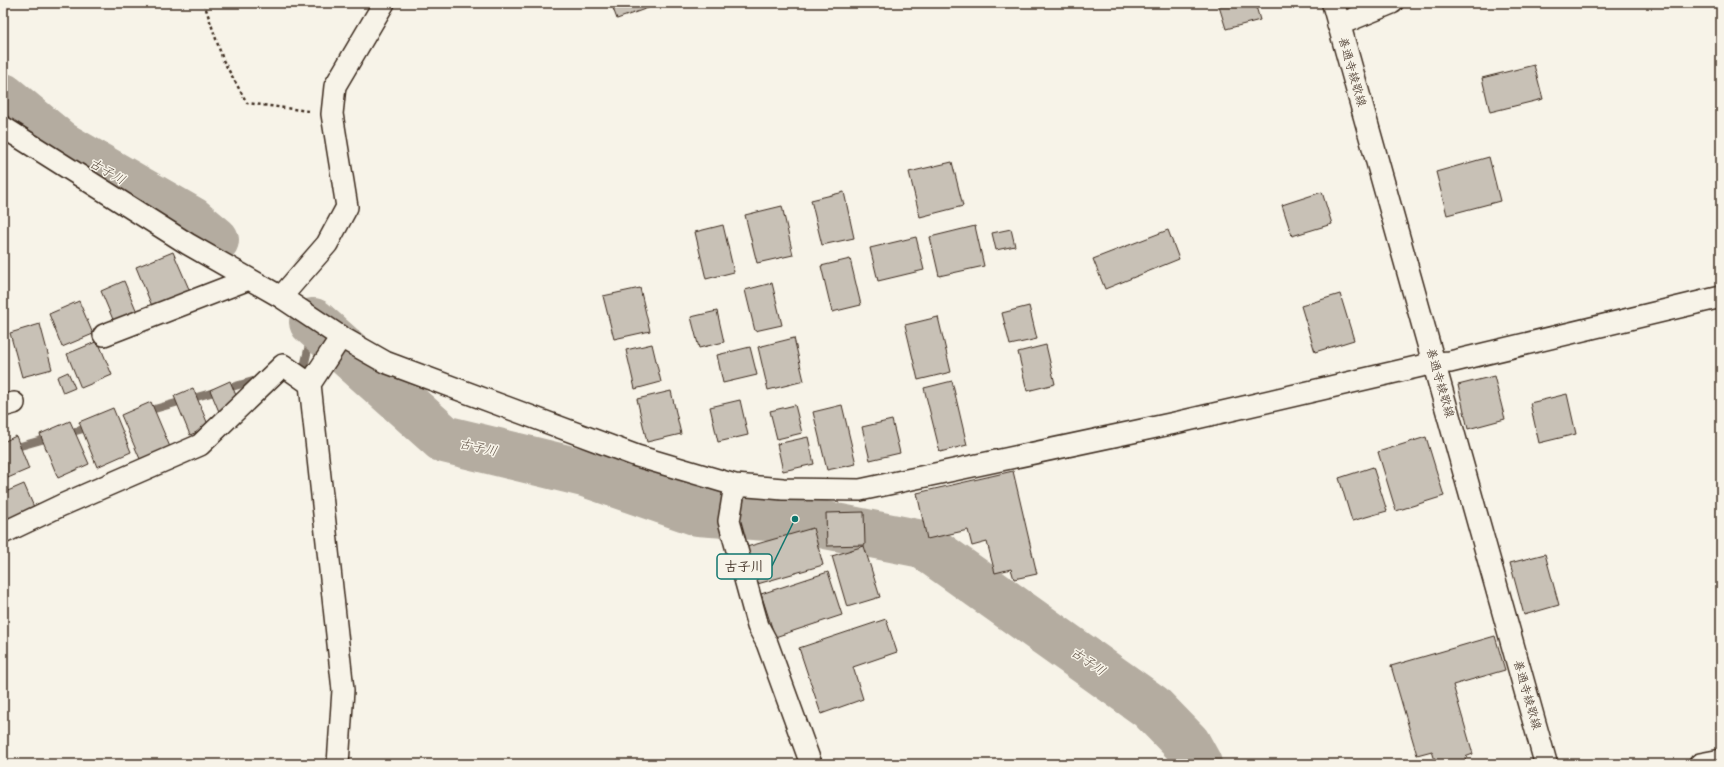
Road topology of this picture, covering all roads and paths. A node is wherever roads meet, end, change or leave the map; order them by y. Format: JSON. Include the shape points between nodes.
{"nodes":[{"id":1,"x":204,"y":3,"type":"edge"},
{"id":2,"x":384,"y":3,"type":"edge"},
{"id":3,"x":1333,"y":3,"type":"edge"},
{"id":4,"x":1392,"y":3,"type":"edge"},
{"id":5,"x":1338,"y":25,"type":"junction"},
{"id":6,"x":332,"y":114,"type":"junction"},
{"id":7,"x":3,"y":127,"type":"edge"},
{"id":8,"x":249,"y":278,"type":"junction"},
{"id":9,"x":281,"y":297,"type":"junction"},
{"id":10,"x":1721,"y":297,"type":"edge"},
{"id":11,"x":104,"y":335,"type":"dead end"},
{"id":12,"x":341,"y":337,"type":"junction"},
{"id":13,"x":1434,"y":363,"type":"junction"},
{"id":14,"x":310,"y":384,"type":"junction"},
{"id":15,"x":735,"y":485,"type":"junction"},
{"id":16,"x":3,"y":533,"type":"edge"},
{"id":17,"x":1721,"y":760,"type":"edge"},
{"id":18,"x":338,"y":764,"type":"edge"},
{"id":19,"x":811,"y":764,"type":"edge"},
{"id":20,"x":1546,"y":764,"type":"edge"},
{"id":21,"x":1700,"y":764,"type":"edge"}],
"edges":[{"from":1,"to":6,"type":"path","via":[[223,60],[247,103]]},
{"from":2,"to":6,"type":"street","via":[[335,86]]},
{"from":3,"to":5,"type":"main road","name":"善通寺綾歌線"},
{"from":4,"to":5,"type":"street"},
{"from":5,"to":13,"type":"main road","name":"善通寺綾歌線"},
{"from":6,"to":9,"type":"street","via":[[347,207],[327,244]]},
{"from":7,"to":8,"type":"street","via":[[188,244]]},
{"from":8,"to":9,"type":"street"},
{"from":8,"to":11,"type":"street"},
{"from":9,"to":12,"type":"street"},
{"from":10,"to":13,"type":"street","via":[[1450,362]]},
{"from":12,"to":14,"type":"street"},
{"from":12,"to":15,"type":"street","via":[[384,362],[454,389],[637,456]]},
{"from":13,"to":15,"type":"street","via":[[1175,423],[860,490],[783,490]]},
{"from":13,"to":20,"type":"main road","name":"善通寺綾歌線"},
{"from":14,"to":16,"type":"street","via":[[283,365],[200,445]]},
{"from":14,"to":18,"type":"street","via":[[343,690]]},
{"from":15,"to":19,"type":"street","via":[[729,520],[758,626],[767,643]]},
{"from":17,"to":21,"type":"street"}]}
